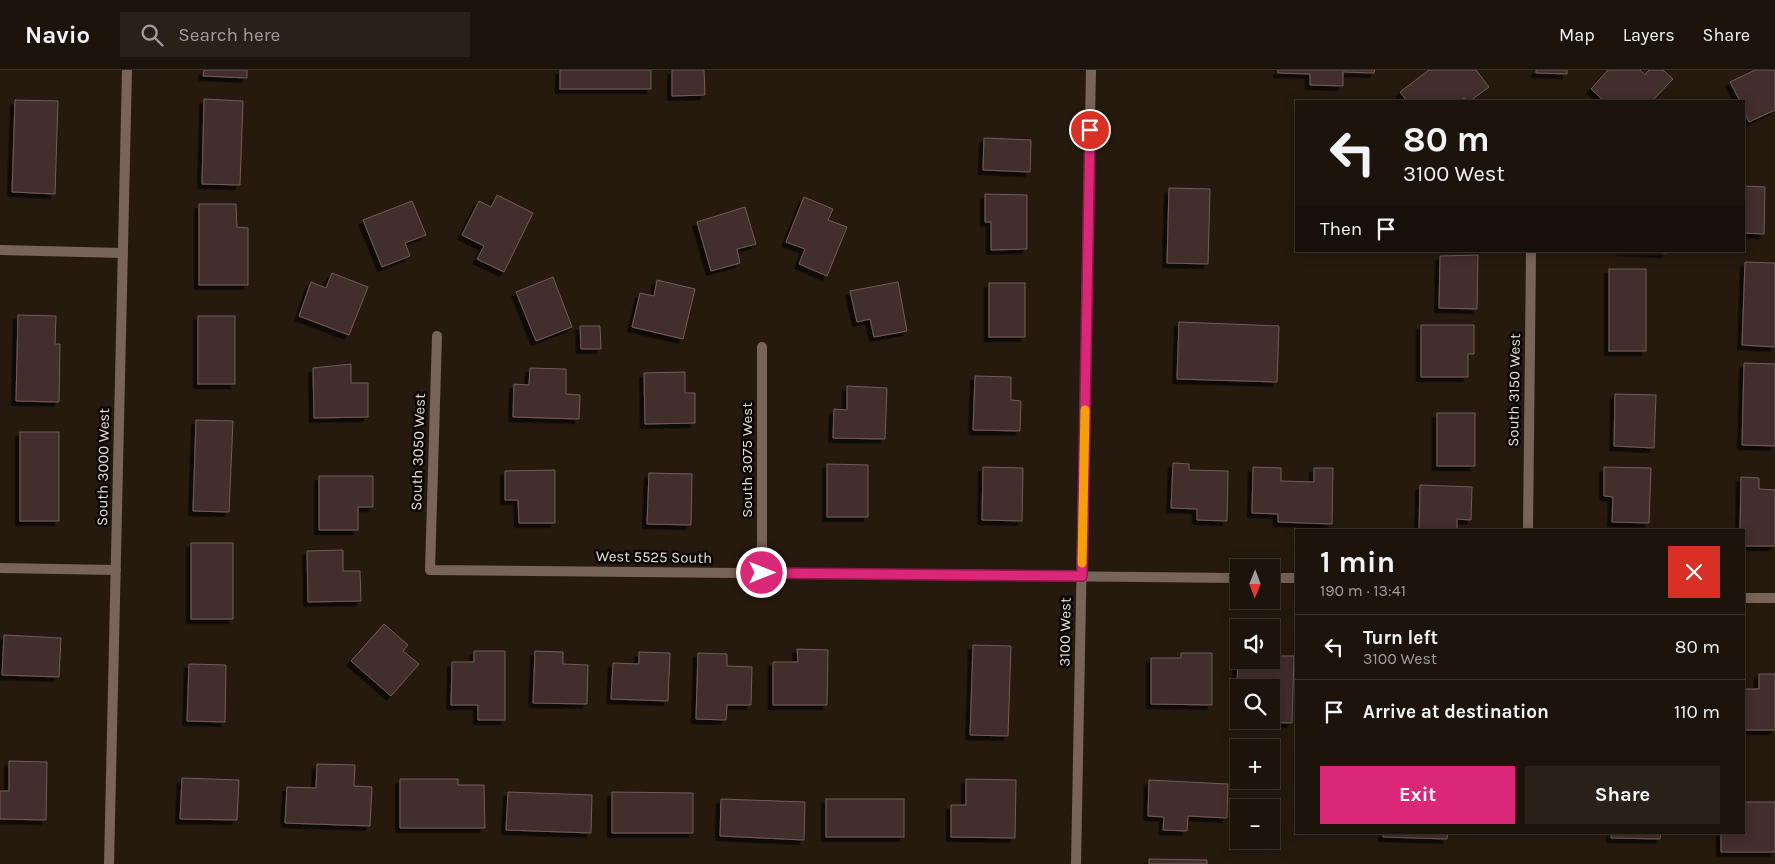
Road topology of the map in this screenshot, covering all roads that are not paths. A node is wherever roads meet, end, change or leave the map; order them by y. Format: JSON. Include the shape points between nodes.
{"nodes":[{"id":1,"x":127,"y":70,"type":"edge"},
{"id":2,"x":1091,"y":70,"type":"edge"},
{"id":3,"x":0,"y":250,"type":"edge"},
{"id":4,"x":1531,"y":252,"type":"edge"},
{"id":5,"x":123,"y":253,"type":"junction"},
{"id":6,"x":437,"y":336,"type":"dead end"},
{"id":7,"x":762,"y":347,"type":"dead end"},
{"id":8,"x":1528,"y":529,"type":"edge"},
{"id":9,"x":0,"y":568,"type":"edge"},
{"id":10,"x":116,"y":570,"type":"junction"},
{"id":11,"x":430,"y":570,"type":"joint"},
{"id":12,"x":762,"y":573,"type":"junction"},
{"id":13,"x":1082,"y":576,"type":"junction"},
{"id":14,"x":1230,"y":578,"type":"edge"},
{"id":15,"x":1280,"y":578,"type":"edge"},
{"id":16,"x":1295,"y":578,"type":"edge"},
{"id":17,"x":1745,"y":598,"type":"edge"},
{"id":18,"x":1775,"y":598,"type":"edge"},
{"id":19,"x":109,"y":864,"type":"edge"},
{"id":20,"x":1076,"y":864,"type":"edge"}],
"edges":[{"from":1,"to":5,"type":"street","name":"South 3000 West"},
{"from":2,"to":13,"type":"street","name":"3100 West"},
{"from":3,"to":5,"type":"street"},
{"from":4,"to":8,"type":"street","name":"South 3150 West"},
{"from":5,"to":10,"type":"street","name":"South 3000 West"},
{"from":6,"to":11,"type":"street","name":"South 3050 West"},
{"from":7,"to":12,"type":"street","name":"South 3075 West"},
{"from":9,"to":10,"type":"street"},
{"from":10,"to":19,"type":"street","name":"South 3000 West"},
{"from":11,"to":12,"type":"street","name":"West 5525 South"},
{"from":12,"to":13,"type":"street","name":"West 5525 South"},
{"from":13,"to":14,"type":"street","name":"West 5525 South"},
{"from":13,"to":20,"type":"street","name":"3100 West"},
{"from":15,"to":16,"type":"street"},
{"from":17,"to":18,"type":"street"}]}
